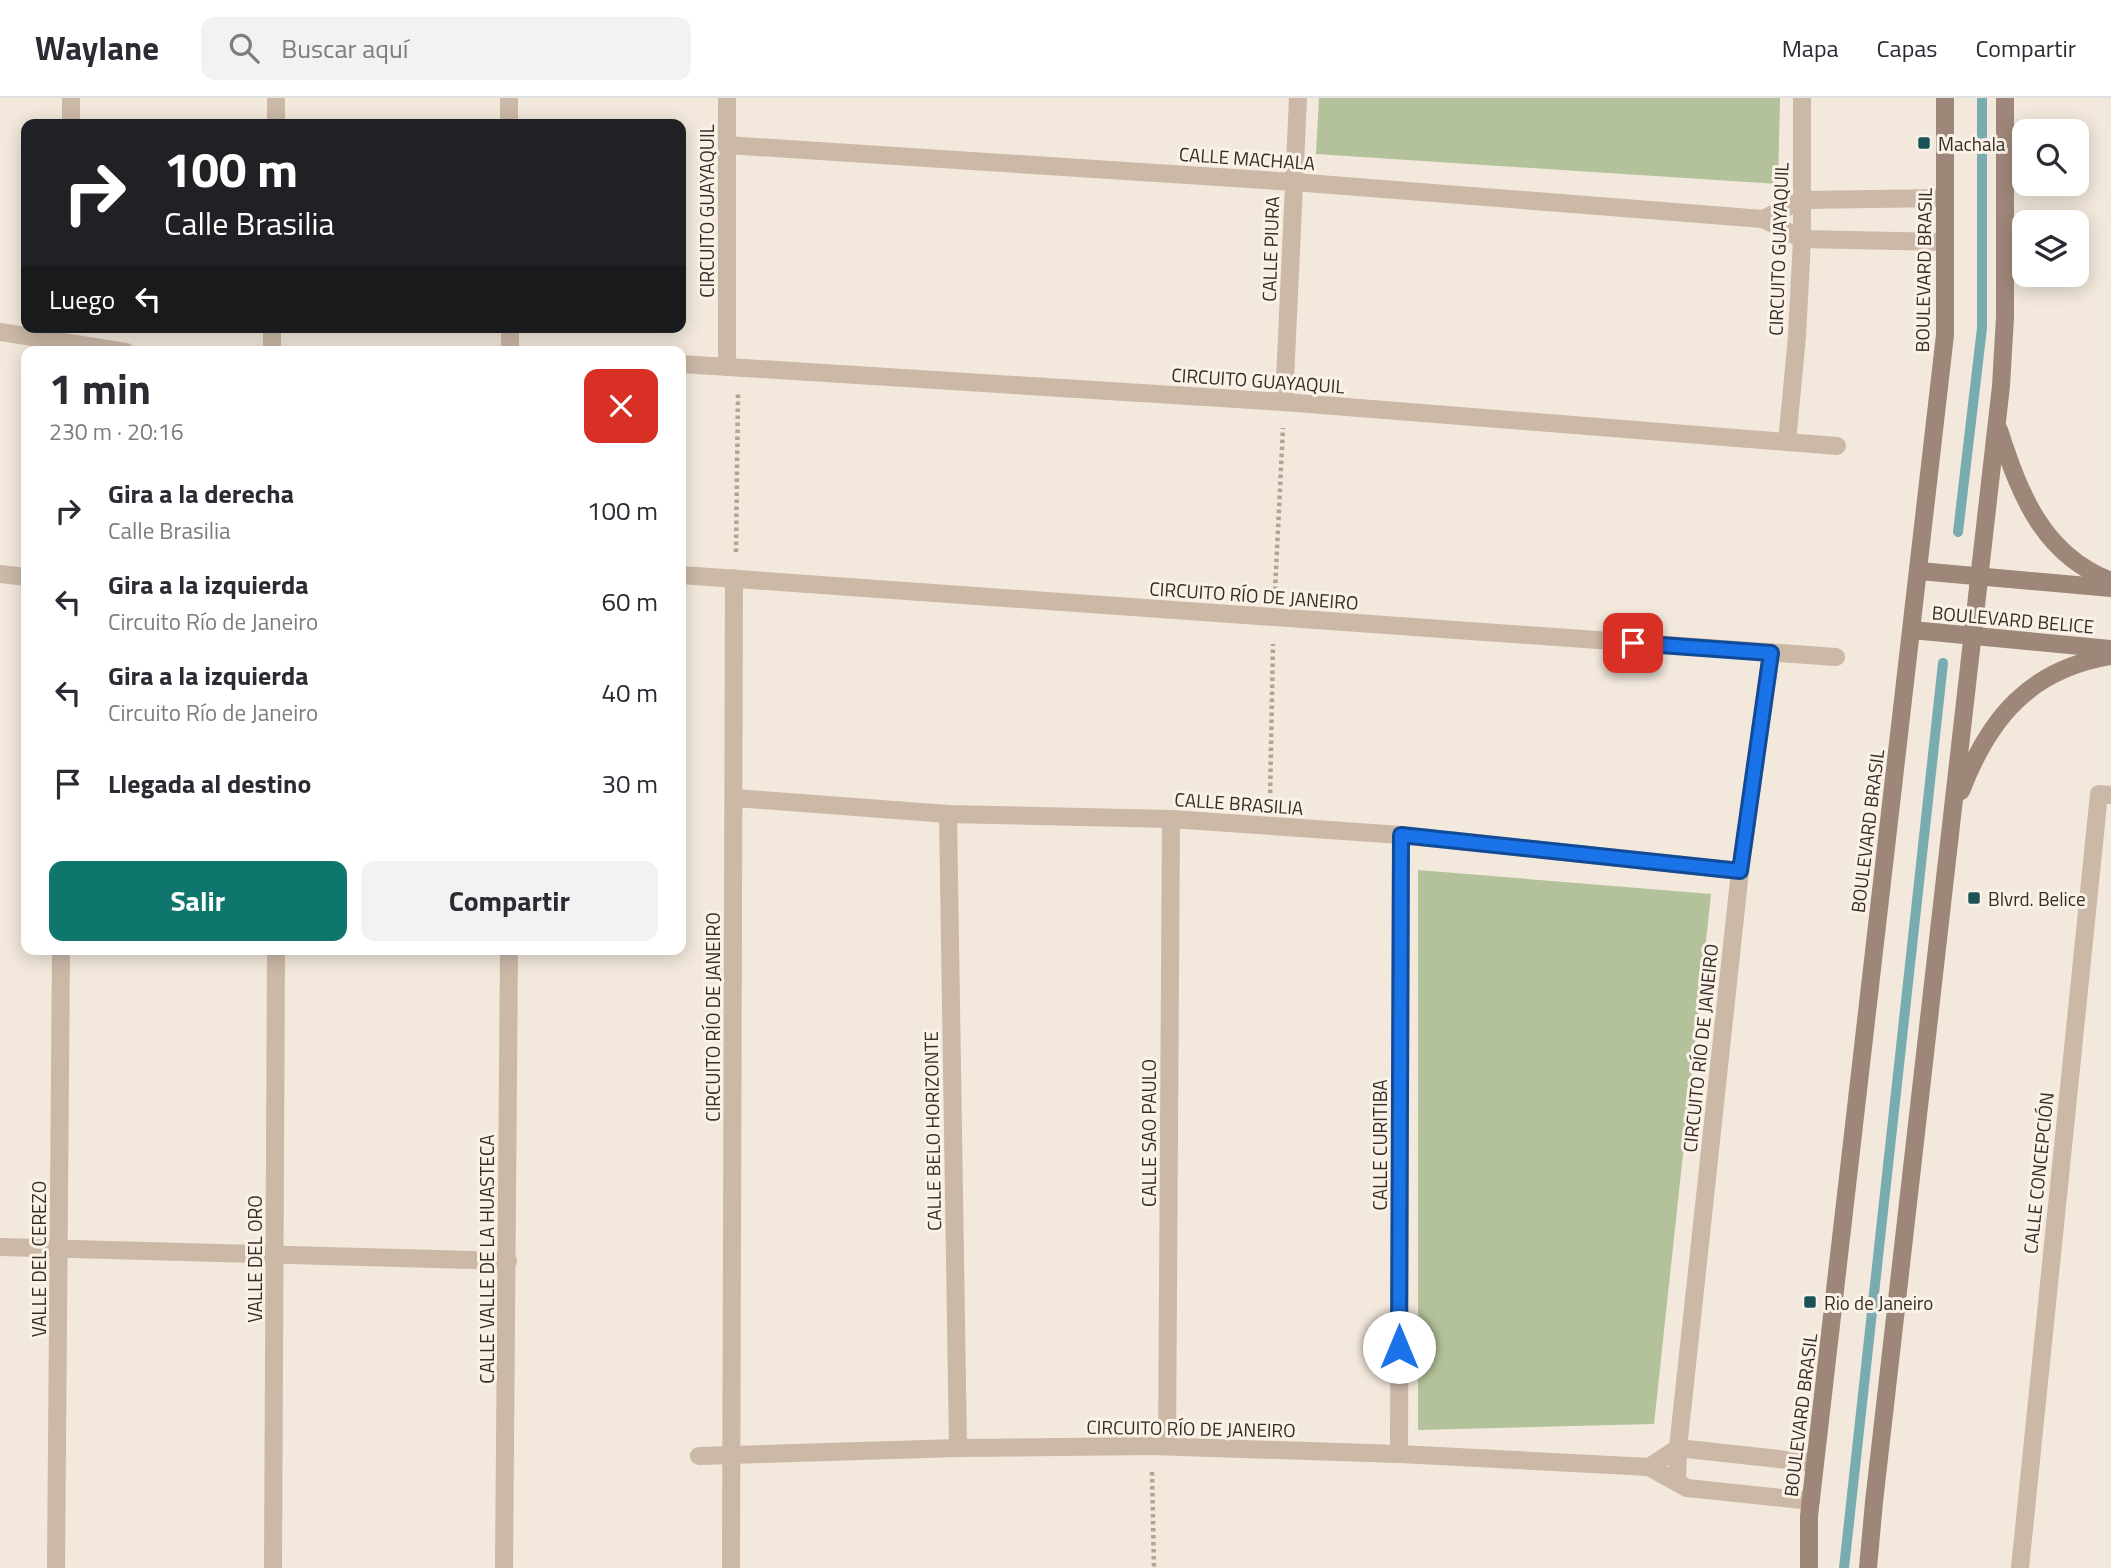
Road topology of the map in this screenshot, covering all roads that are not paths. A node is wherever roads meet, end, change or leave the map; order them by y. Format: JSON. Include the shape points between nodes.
{"nodes":[{"id":1,"x":71,"y":98,"type":"edge"},
{"id":2,"x":276,"y":98,"type":"edge"},
{"id":3,"x":509,"y":98,"type":"edge"},
{"id":4,"x":727,"y":98,"type":"edge"},
{"id":5,"x":1298,"y":98,"type":"edge"},
{"id":6,"x":1802,"y":98,"type":"edge"},
{"id":7,"x":1945,"y":98,"type":"edge"},
{"id":8,"x":2006,"y":98,"type":"edge"},
{"id":9,"x":71,"y":119,"type":"edge"},
{"id":10,"x":275,"y":119,"type":"edge"},
{"id":11,"x":509,"y":119,"type":"edge"},
{"id":12,"x":727,"y":145,"type":"junction"},
{"id":13,"x":1294,"y":182,"type":"junction"},
{"id":14,"x":1945,"y":198,"type":"junction"},
{"id":15,"x":1802,"y":200,"type":"junction"},
{"id":16,"x":1763,"y":219,"type":"junction"},
{"id":17,"x":1802,"y":239,"type":"junction"},
{"id":18,"x":1945,"y":242,"type":"junction"},
{"id":19,"x":0,"y":332,"type":"edge"},
{"id":20,"x":21,"y":333,"type":"edge"},
{"id":21,"x":24,"y":333,"type":"edge"},
{"id":22,"x":73,"y":335,"type":"edge"},
{"id":23,"x":107,"y":346,"type":"edge"},
{"id":24,"x":686,"y":363,"type":"edge"},
{"id":25,"x":733,"y":367,"type":"junction"},
{"id":26,"x":1284,"y":402,"type":"junction"},
{"id":27,"x":1997,"y":423,"type":"junction"},
{"id":28,"x":1787,"y":442,"type":"junction"},
{"id":29,"x":1837,"y":446,"type":"dead end"},
{"id":30,"x":1919,"y":571,"type":"junction"},
{"id":31,"x":0,"y":574,"type":"edge"},
{"id":32,"x":686,"y":575,"type":"edge"},
{"id":33,"x":1979,"y":576,"type":"junction"},
{"id":34,"x":21,"y":577,"type":"edge"},
{"id":35,"x":735,"y":579,"type":"junction"},
{"id":36,"x":2111,"y":581,"type":"edge"},
{"id":37,"x":2111,"y":588,"type":"edge"},
{"id":38,"x":1912,"y":630,"type":"junction"},
{"id":39,"x":1973,"y":636,"type":"junction"},
{"id":40,"x":2111,"y":649,"type":"edge"},
{"id":41,"x":1771,"y":653,"type":"junction"},
{"id":42,"x":2111,"y":656,"type":"edge"},
{"id":43,"x":1836,"y":657,"type":"dead end"},
{"id":44,"x":2111,"y":795,"type":"edge"},
{"id":45,"x":734,"y":798,"type":"junction"},
{"id":46,"x":948,"y":814,"type":"junction"},
{"id":47,"x":1952,"y":814,"type":"junction"},
{"id":48,"x":1171,"y":819,"type":"junction"},
{"id":49,"x":1401,"y":835,"type":"junction"},
{"id":50,"x":1740,"y":871,"type":"junction"},
{"id":51,"x":61,"y":955,"type":"edge"},
{"id":52,"x":276,"y":955,"type":"edge"},
{"id":53,"x":509,"y":955,"type":"edge"},
{"id":54,"x":0,"y":1247,"type":"edge"},
{"id":55,"x":59,"y":1248,"type":"junction"},
{"id":56,"x":276,"y":1254,"type":"junction"},
{"id":57,"x":508,"y":1261,"type":"junction"},
{"id":58,"x":1159,"y":1446,"type":"junction"},
{"id":59,"x":958,"y":1448,"type":"junction"},
{"id":60,"x":1678,"y":1448,"type":"junction"},
{"id":61,"x":1399,"y":1454,"type":"junction"},
{"id":62,"x":731,"y":1455,"type":"junction"},
{"id":63,"x":699,"y":1457,"type":"dead end"},
{"id":64,"x":1815,"y":1464,"type":"junction"},
{"id":65,"x":1649,"y":1467,"type":"junction"},
{"id":66,"x":1677,"y":1482,"type":"junction"},
{"id":67,"x":1811,"y":1501,"type":"junction"},
{"id":68,"x":56,"y":1568,"type":"edge"},
{"id":69,"x":273,"y":1568,"type":"edge"},
{"id":70,"x":504,"y":1568,"type":"edge"},
{"id":71,"x":731,"y":1568,"type":"edge"},
{"id":72,"x":1809,"y":1568,"type":"edge"},
{"id":73,"x":1868,"y":1568,"type":"edge"},
{"id":74,"x":2020,"y":1568,"type":"edge"}],
"edges":[{"from":1,"to":9,"type":"street"},
{"from":2,"to":10,"type":"street"},
{"from":3,"to":11,"type":"street"},
{"from":4,"to":12,"type":"street","name":"CIRCUITO GUAYAQUIL"},
{"from":5,"to":13,"type":"street","name":"CALLE PIURA"},
{"from":6,"to":15,"type":"street","name":"CIRCUITO GUAYAQUIL"},
{"from":7,"to":14,"type":"main road","name":"BOULEVARD BRASIL"},
{"from":8,"to":27,"type":"main road","via":[[2006,317]]},
{"from":12,"to":13,"type":"street","name":"CALLE MACHALA"},
{"from":12,"to":25,"type":"street","name":"CIRCUITO GUAYAQUIL"},
{"from":13,"to":16,"type":"street","name":"CALLE MACHALA"},
{"from":13,"to":26,"type":"street","name":"CALLE PIURA"},
{"from":14,"to":15,"type":"street"},
{"from":14,"to":18,"type":"main road","name":"BOULEVARD BRASIL"},
{"from":15,"to":16,"type":"street"},
{"from":15,"to":17,"type":"street","name":"CIRCUITO GUAYAQUIL"},
{"from":16,"to":17,"type":"street","name":"CALLE MACHALA"},
{"from":17,"to":18,"type":"street","name":"CALLE MACHALA"},
{"from":17,"to":28,"type":"street","name":"CIRCUITO GUAYAQUIL"},
{"from":18,"to":30,"type":"main road","name":"BOULEVARD BRASIL","via":[[1945,335]]},
{"from":19,"to":20,"type":"street"},
{"from":21,"to":22,"type":"street"},
{"from":22,"to":23,"type":"street"},
{"from":24,"to":25,"type":"street","name":"CIRCUITO GUAYAQUIL"},
{"from":25,"to":26,"type":"street","name":"CIRCUITO GUAYAQUIL"},
{"from":26,"to":28,"type":"street","name":"CIRCUITO GUAYAQUIL"},
{"from":27,"to":33,"type":"main road"},
{"from":27,"to":36,"type":"main road","via":[[2022,496],[2040,525],[2065,555]]},
{"from":28,"to":29,"type":"street","name":"CIRCUITO GUAYAQUIL"},
{"from":30,"to":33,"type":"main road","name":"BOULEVARD BELICE"},
{"from":30,"to":38,"type":"main road","name":"BOULEVARD BRASIL"},
{"from":31,"to":34,"type":"street"},
{"from":32,"to":35,"type":"street","name":"CIRCUITO RÍO DE JANEIRO"},
{"from":33,"to":37,"type":"main road","name":"BOULEVARD BELICE"},
{"from":33,"to":39,"type":"main road"},
{"from":35,"to":41,"type":"street","name":"CIRCUITO RÍO DE JANEIRO"},
{"from":35,"to":45,"type":"street","name":"CIRCUITO RÍO DE JANEIRO"},
{"from":38,"to":39,"type":"main road","name":"BOULEVARD BELICE"},
{"from":38,"to":64,"type":"main road","name":"BOULEVARD BRASIL"},
{"from":39,"to":40,"type":"main road","name":"BOULEVARD BELICE"},
{"from":39,"to":47,"type":"main road"},
{"from":41,"to":43,"type":"street","name":"CIRCUITO RÍO DE JANEIRO"},
{"from":41,"to":50,"type":"street","name":"CIRCUITO RÍO DE JANEIRO"},
{"from":42,"to":47,"type":"main road","via":[[2057,671],[2023,693],[1995,724],[1972,763]]},
{"from":44,"to":74,"type":"street","name":"CALLE CONCEPCIÓN","via":[[2099,794]]},
{"from":45,"to":46,"type":"street","name":"CALLE BRASILIA"},
{"from":45,"to":62,"type":"street","name":"CIRCUITO RÍO DE JANEIRO"},
{"from":46,"to":48,"type":"street","name":"CALLE BRASILIA"},
{"from":46,"to":59,"type":"street","name":"CALLE BELO HORIZONTE"},
{"from":47,"to":73,"type":"main road"},
{"from":48,"to":49,"type":"street","name":"CALLE BRASILIA"},
{"from":48,"to":58,"type":"street","name":"CALLE SAO PAULO"},
{"from":49,"to":50,"type":"street","name":"CALLE BRASILIA"},
{"from":49,"to":61,"type":"street","name":"CALLE CURITIBA"},
{"from":50,"to":60,"type":"street","name":"CIRCUITO RÍO DE JANEIRO"},
{"from":51,"to":55,"type":"street","name":"VALLE DEL CEREZO"},
{"from":52,"to":56,"type":"street","name":"VALLE DEL ORO"},
{"from":53,"to":57,"type":"street","name":"CALLE VALLE DE LA HUASTECA"},
{"from":54,"to":55,"type":"street"},
{"from":55,"to":56,"type":"street"},
{"from":55,"to":68,"type":"street","name":"VALLE DEL CEREZO"},
{"from":56,"to":57,"type":"street"},
{"from":56,"to":69,"type":"street","name":"VALLE DEL ORO"},
{"from":57,"to":70,"type":"street","name":"CALLE VALLE DE LA HUASTECA"},
{"from":58,"to":59,"type":"street","name":"CIRCUITO RÍO DE JANEIRO"},
{"from":58,"to":61,"type":"street","name":"CIRCUITO RÍO DE JANEIRO"},
{"from":59,"to":62,"type":"street","name":"CIRCUITO RÍO DE JANEIRO"},
{"from":60,"to":64,"type":"street"},
{"from":60,"to":65,"type":"street"},
{"from":60,"to":66,"type":"street","name":"CIRCUITO RÍO DE JANEIRO"},
{"from":61,"to":65,"type":"street","name":"CIRCUITO RÍO DE JANEIRO"},
{"from":62,"to":63,"type":"street","name":"CIRCUITO RÍO DE JANEIRO"},
{"from":62,"to":71,"type":"street"},
{"from":64,"to":67,"type":"main road","name":"BOULEVARD BRASIL"},
{"from":65,"to":66,"type":"street","name":"CIRCUITO RÍO DE JANEIRO"},
{"from":66,"to":67,"type":"street","via":[[1687,1488]]},
{"from":67,"to":72,"type":"main road","name":"BOULEVARD BRASIL"}]}
